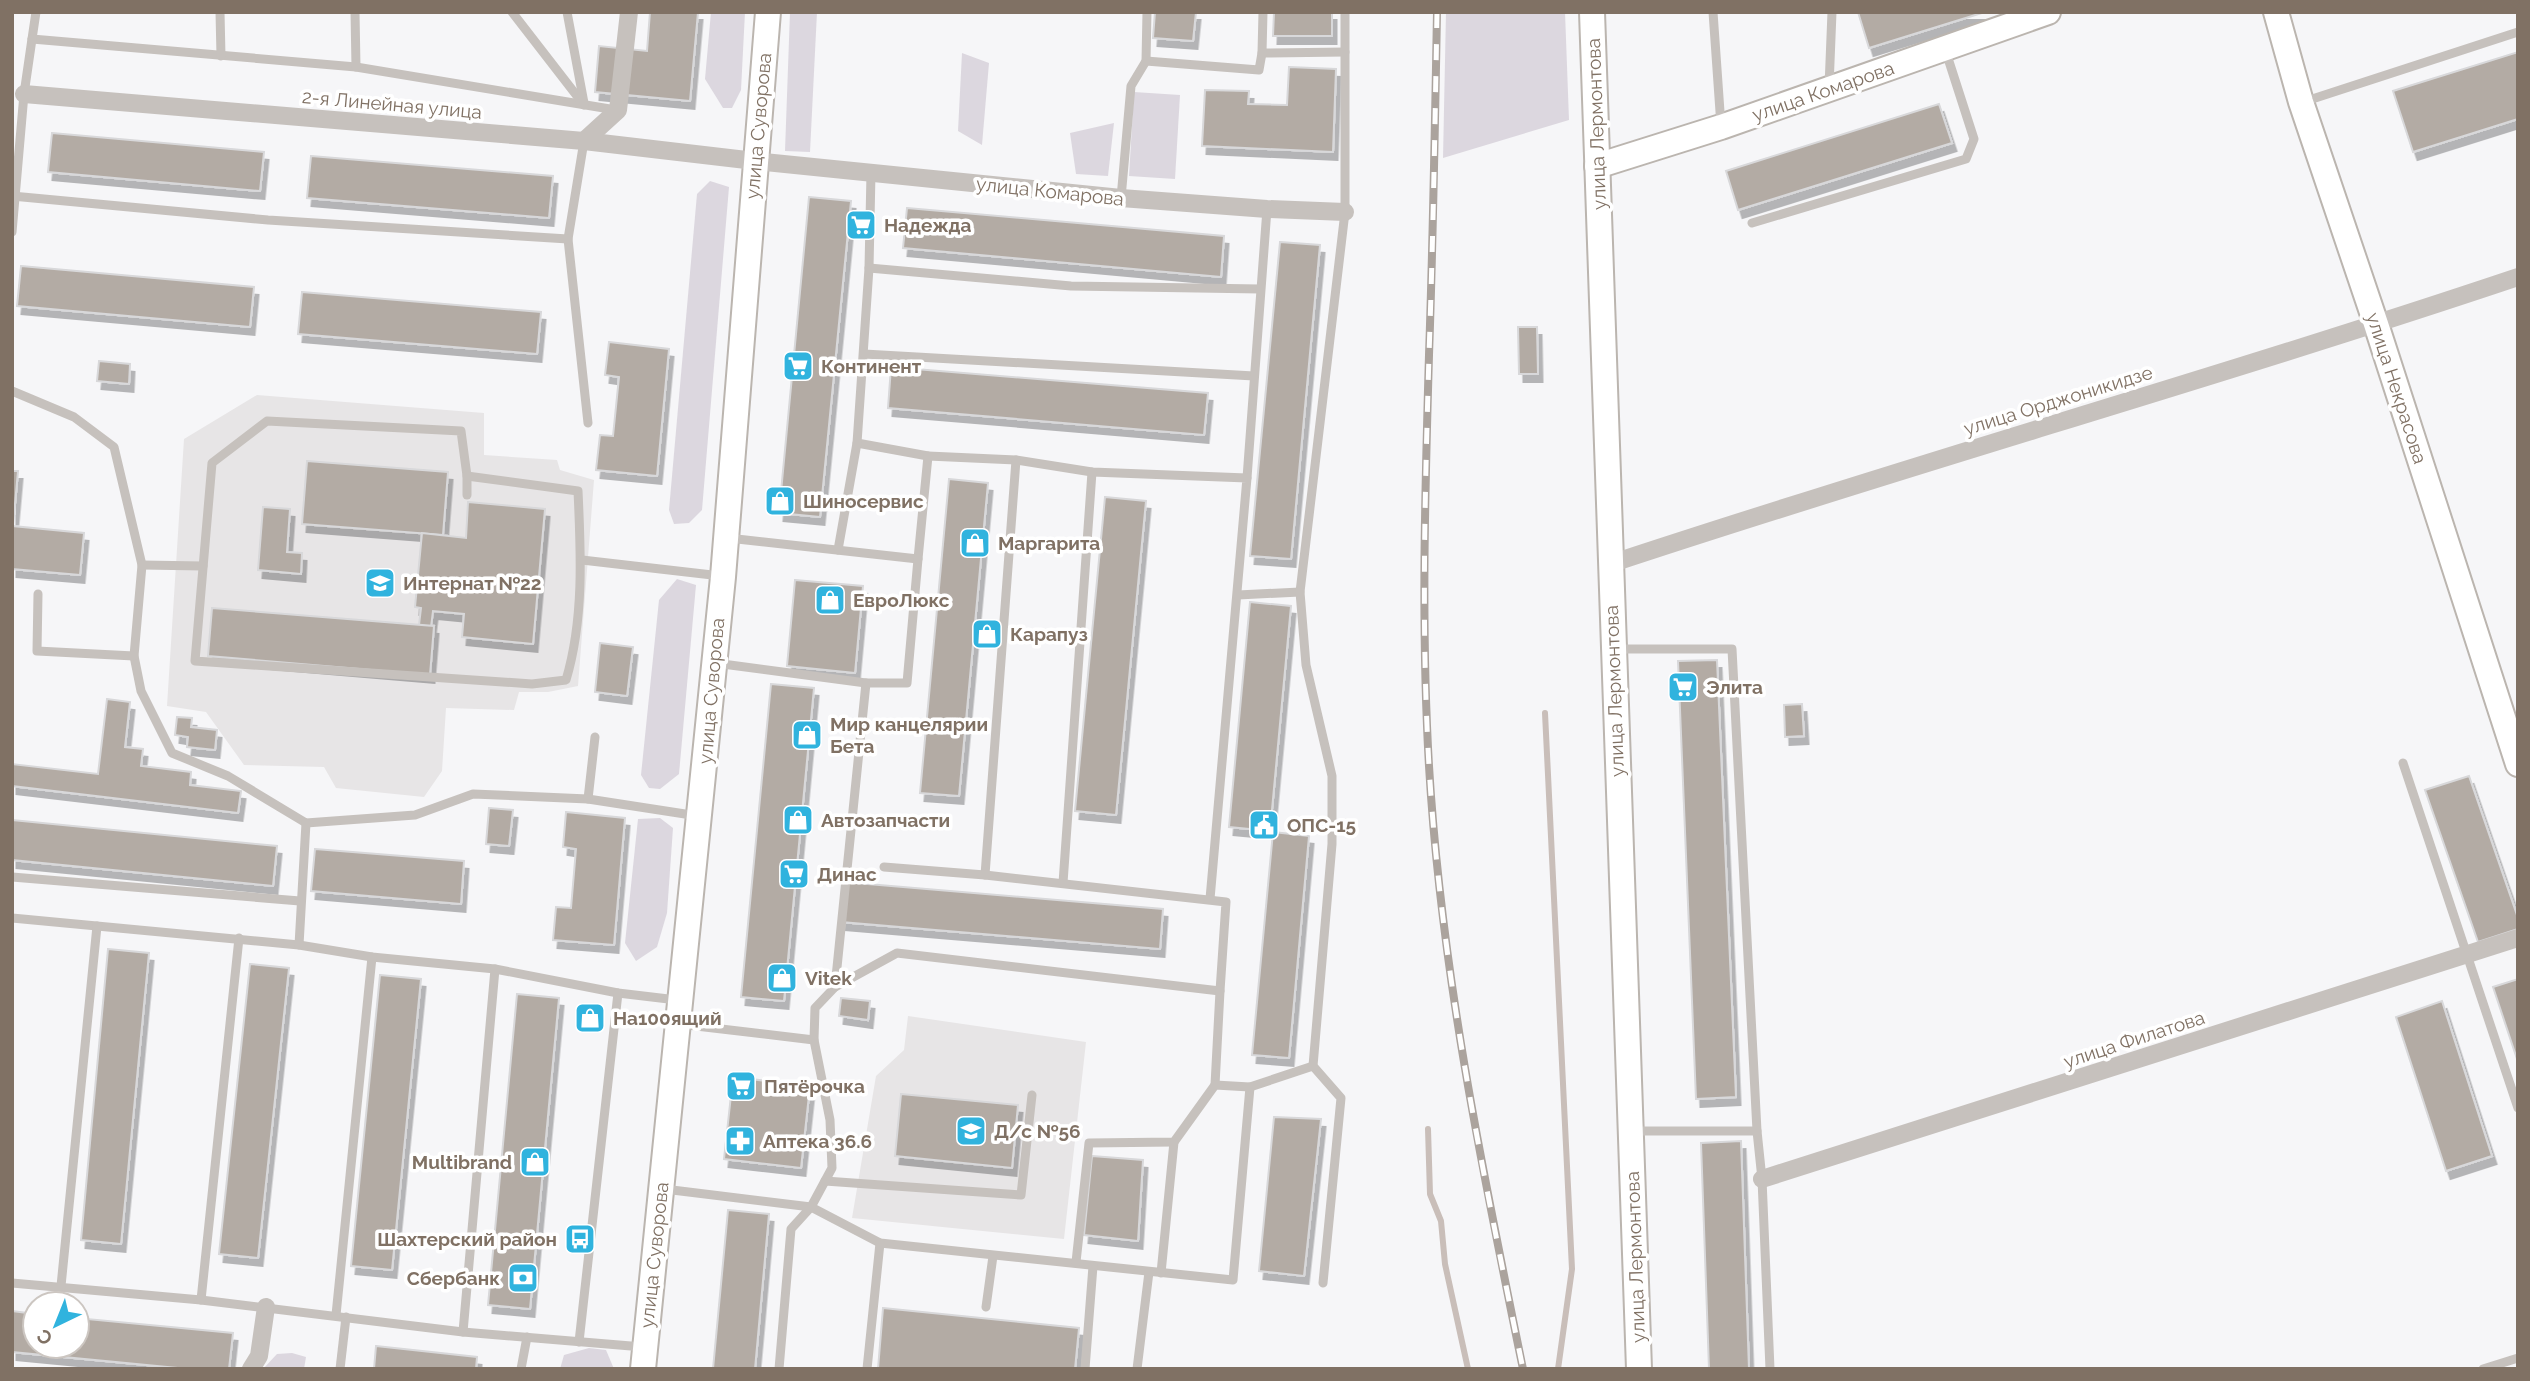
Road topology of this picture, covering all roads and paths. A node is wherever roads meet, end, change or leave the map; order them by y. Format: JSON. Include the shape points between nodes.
{"nodes":[{"id":1,"x":36,"y":12,"type":"edge"},
{"id":2,"x":220,"y":12,"type":"edge"},
{"id":3,"x":355,"y":12,"type":"edge"},
{"id":4,"x":512,"y":12,"type":"edge"},
{"id":5,"x":566,"y":12,"type":"edge"},
{"id":6,"x":629,"y":12,"type":"edge"},
{"id":7,"x":768,"y":12,"type":"edge"},
{"id":8,"x":1147,"y":12,"type":"edge"},
{"id":9,"x":1263,"y":12,"type":"edge"},
{"id":10,"x":1345,"y":12,"type":"edge"},
{"id":11,"x":1592,"y":12,"type":"edge"},
{"id":12,"x":1713,"y":12,"type":"edge"},
{"id":13,"x":1832,"y":12,"type":"edge"},
{"id":14,"x":2048,"y":12,"type":"edge"},
{"id":15,"x":2276,"y":12,"type":"edge"},
{"id":16,"x":2518,"y":32,"type":"edge"},
{"id":17,"x":32,"y":39,"type":"junction"},
{"id":18,"x":1945,"y":48,"type":"junction"},
{"id":19,"x":1345,"y":52,"type":"junction"},
{"id":20,"x":1262,"y":53,"type":"junction"},
{"id":21,"x":221,"y":56,"type":"junction"},
{"id":22,"x":1146,"y":61,"type":"junction"},
{"id":23,"x":356,"y":67,"type":"junction"},
{"id":24,"x":1829,"y":89,"type":"junction"},
{"id":25,"x":24,"y":94,"type":"junction"},
{"id":26,"x":2301,"y":102,"type":"junction"},
{"id":27,"x":584,"y":105,"type":"junction"},
{"id":28,"x":618,"y":110,"type":"junction"},
{"id":29,"x":1721,"y":127,"type":"junction"},
{"id":30,"x":584,"y":141,"type":"junction"},
{"id":31,"x":755,"y":162,"type":"junction"},
{"id":32,"x":1597,"y":166,"type":"junction"},
{"id":33,"x":871,"y":173,"type":"junction"},
{"id":34,"x":14,"y":197,"type":"edge"},
{"id":35,"x":1121,"y":198,"type":"junction"},
{"id":36,"x":1267,"y":209,"type":"junction"},
{"id":37,"x":1345,"y":212,"type":"junction"},
{"id":38,"x":1752,"y":223,"type":"dead end"},
{"id":39,"x":12,"y":232,"type":"edge"},
{"id":40,"x":568,"y":239,"type":"junction"},
{"id":41,"x":869,"y":268,"type":"junction"},
{"id":42,"x":2518,"y":277,"type":"edge"},
{"id":43,"x":1260,"y":289,"type":"junction"},
{"id":44,"x":2376,"y":324,"type":"junction"},
{"id":45,"x":864,"y":354,"type":"junction"},
{"id":46,"x":1254,"y":376,"type":"junction"},
{"id":47,"x":12,"y":391,"type":"edge"},
{"id":48,"x":588,"y":423,"type":"dead end"},
{"id":49,"x":857,"y":443,"type":"junction"},
{"id":50,"x":928,"y":456,"type":"junction"},
{"id":51,"x":1016,"y":460,"type":"junction"},
{"id":52,"x":1092,"y":472,"type":"junction"},
{"id":53,"x":467,"y":476,"type":"junction"},
{"id":54,"x":1247,"y":478,"type":"junction"},
{"id":55,"x":467,"y":495,"type":"dead end"},
{"id":56,"x":726,"y":538,"type":"junction"},
{"id":57,"x":838,"y":550,"type":"junction"},
{"id":58,"x":918,"y":559,"type":"junction"},
{"id":59,"x":582,"y":560,"type":"junction"},
{"id":60,"x":1610,"y":564,"type":"junction"},
{"id":61,"x":142,"y":565,"type":"junction"},
{"id":62,"x":203,"y":566,"type":"junction"},
{"id":63,"x":723,"y":577,"type":"junction"},
{"id":64,"x":1300,"y":592,"type":"junction"},
{"id":65,"x":38,"y":594,"type":"dead end"},
{"id":66,"x":1238,"y":595,"type":"junction"},
{"id":67,"x":1612,"y":649,"type":"junction"},
{"id":68,"x":134,"y":656,"type":"junction"},
{"id":69,"x":713,"y":663,"type":"junction"},
{"id":70,"x":866,"y":682,"type":"junction"},
{"id":71,"x":2514,"y":735,"type":"edge"},
{"id":72,"x":596,"y":737,"type":"dead end"},
{"id":73,"x":2403,"y":763,"type":"dead end"},
{"id":74,"x":2518,"y":764,"type":"edge"},
{"id":75,"x":587,"y":799,"type":"junction"},
{"id":76,"x":700,"y":817,"type":"junction"},
{"id":77,"x":306,"y":823,"type":"junction"},
{"id":78,"x":884,"y":867,"type":"dead end"},
{"id":79,"x":985,"y":875,"type":"junction"},
{"id":80,"x":12,"y":877,"type":"edge"},
{"id":81,"x":1063,"y":883,"type":"junction"},
{"id":82,"x":1210,"y":899,"type":"junction"},
{"id":83,"x":300,"y":901,"type":"junction"},
{"id":84,"x":12,"y":918,"type":"edge"},
{"id":85,"x":97,"y":926,"type":"junction"},
{"id":86,"x":239,"y":938,"type":"junction"},
{"id":87,"x":2518,"y":938,"type":"edge"},
{"id":88,"x":299,"y":944,"type":"junction"},
{"id":89,"x":2466,"y":956,"type":"junction"},
{"id":90,"x":372,"y":957,"type":"junction"},
{"id":91,"x":495,"y":969,"type":"junction"},
{"id":92,"x":835,"y":987,"type":"junction"},
{"id":93,"x":1220,"y":990,"type":"junction"},
{"id":94,"x":618,"y":993,"type":"junction"},
{"id":95,"x":678,"y":1012,"type":"junction"},
{"id":96,"x":814,"y":1040,"type":"junction"},
{"id":97,"x":1313,"y":1066,"type":"junction"},
{"id":98,"x":1215,"y":1085,"type":"junction"},
{"id":99,"x":1250,"y":1087,"type":"junction"},
{"id":100,"x":1032,"y":1095,"type":"dead end"},
{"id":101,"x":2518,"y":1108,"type":"edge"},
{"id":102,"x":1630,"y":1131,"type":"junction"},
{"id":103,"x":1757,"y":1131,"type":"junction"},
{"id":104,"x":1174,"y":1142,"type":"junction"},
{"id":105,"x":1762,"y":1179,"type":"junction"},
{"id":106,"x":825,"y":1181,"type":"junction"},
{"id":107,"x":660,"y":1188,"type":"junction"},
{"id":108,"x":811,"y":1207,"type":"junction"},
{"id":109,"x":880,"y":1243,"type":"junction"},
{"id":110,"x":993,"y":1256,"type":"junction"},
{"id":111,"x":1076,"y":1262,"type":"junction"},
{"id":112,"x":1093,"y":1266,"type":"junction"},
{"id":113,"x":1149,"y":1272,"type":"junction"},
{"id":114,"x":1161,"y":1273,"type":"junction"},
{"id":115,"x":12,"y":1283,"type":"edge"},
{"id":116,"x":1323,"y":1283,"type":"dead end"},
{"id":117,"x":61,"y":1286,"type":"junction"},
{"id":118,"x":201,"y":1300,"type":"junction"},
{"id":119,"x":266,"y":1307,"type":"junction"},
{"id":120,"x":986,"y":1307,"type":"dead end"},
{"id":121,"x":341,"y":1316,"type":"junction"},
{"id":122,"x":463,"y":1332,"type":"junction"},
{"id":123,"x":527,"y":1337,"type":"junction"},
{"id":124,"x":579,"y":1342,"type":"junction"},
{"id":125,"x":644,"y":1358,"type":"edge"},
{"id":126,"x":2518,"y":1358,"type":"edge"},
{"id":127,"x":251,"y":1369,"type":"edge"},
{"id":128,"x":340,"y":1369,"type":"edge"},
{"id":129,"x":522,"y":1369,"type":"edge"},
{"id":130,"x":779,"y":1369,"type":"edge"},
{"id":131,"x":867,"y":1369,"type":"edge"},
{"id":132,"x":1085,"y":1369,"type":"edge"},
{"id":133,"x":1137,"y":1369,"type":"edge"},
{"id":134,"x":1639,"y":1369,"type":"edge"},
{"id":135,"x":1770,"y":1369,"type":"edge"},
{"id":136,"x":2483,"y":1369,"type":"edge"}],
"edges":[{"from":1,"to":17,"type":"lane"},
{"from":2,"to":21,"type":"lane"},
{"from":3,"to":23,"type":"lane"},
{"from":4,"to":27,"type":"lane"},
{"from":5,"to":27,"type":"lane"},
{"from":6,"to":28,"type":"street"},
{"from":7,"to":31,"type":"main road","name":"улица Суворова"},
{"from":8,"to":22,"type":"lane"},
{"from":9,"to":20,"type":"lane"},
{"from":10,"to":19,"type":"lane"},
{"from":11,"to":32,"type":"main road","name":"улица Лермонтова"},
{"from":12,"to":29,"type":"lane"},
{"from":13,"to":24,"type":"lane"},
{"from":14,"to":18,"type":"main road","name":"улица Комарова"},
{"from":15,"to":26,"type":"main road","name":"улица Некрасова"},
{"from":16,"to":26,"type":"lane"},
{"from":17,"to":21,"type":"lane"},
{"from":17,"to":25,"type":"lane"},
{"from":18,"to":24,"type":"main road","name":"улица Комарова"},
{"from":18,"to":38,"type":"lane","via":[[1974,139],[1966,159]]},
{"from":19,"to":20,"type":"lane"},
{"from":19,"to":37,"type":"lane"},
{"from":20,"to":22,"type":"lane","via":[[1259,70]]},
{"from":21,"to":23,"type":"lane"},
{"from":22,"to":35,"type":"lane","via":[[1131,86]]},
{"from":23,"to":27,"type":"lane"},
{"from":24,"to":29,"type":"main road","name":"улица Комарова"},
{"from":25,"to":30,"type":"street","name":"2-я Линейная улица"},
{"from":25,"to":34,"type":"lane"},
{"from":26,"to":44,"type":"main road","name":"улица Некрасова"},
{"from":27,"to":28,"type":"lane"},
{"from":28,"to":30,"type":"street"},
{"from":29,"to":32,"type":"main road","name":"улица Комарова"},
{"from":30,"to":31,"type":"street","name":"2-я Линейная улица"},
{"from":30,"to":40,"type":"lane"},
{"from":31,"to":33,"type":"street","name":"улица Комарова"},
{"from":31,"to":56,"type":"main road","name":"улица Суворова"},
{"from":32,"to":60,"type":"main road","name":"улица Лермонтова"},
{"from":33,"to":35,"type":"street","name":"улица Комарова"},
{"from":33,"to":41,"type":"lane"},
{"from":34,"to":39,"type":"lane"},
{"from":34,"to":40,"type":"lane","via":[[268,220]]},
{"from":35,"to":36,"type":"street","name":"улица Комарова"},
{"from":36,"to":37,"type":"street","name":"улица Комарова"},
{"from":36,"to":43,"type":"lane"},
{"from":37,"to":64,"type":"lane"},
{"from":40,"to":48,"type":"lane"},
{"from":41,"to":43,"type":"lane","via":[[1071,286]]},
{"from":41,"to":45,"type":"lane"},
{"from":42,"to":44,"type":"street","name":"улица Орджоникидзе"},
{"from":43,"to":46,"type":"lane"},
{"from":44,"to":60,"type":"street","name":"улица Орджоникидзе"},
{"from":44,"to":71,"type":"main road","name":"улица Некрасова"},
{"from":45,"to":46,"type":"lane"},
{"from":45,"to":49,"type":"lane"},
{"from":46,"to":54,"type":"lane"},
{"from":47,"to":61,"type":"lane","via":[[74,417],[114,447]]},
{"from":49,"to":50,"type":"lane"},
{"from":49,"to":57,"type":"lane"},
{"from":50,"to":51,"type":"lane"},
{"from":50,"to":58,"type":"lane"},
{"from":51,"to":52,"type":"lane"},
{"from":51,"to":79,"type":"lane"},
{"from":52,"to":54,"type":"lane"},
{"from":52,"to":81,"type":"lane"},
{"from":53,"to":55,"type":"lane"},
{"from":53,"to":59,"type":"lane","via":[[578,491]]},
{"from":53,"to":62,"type":"lane","via":[[461,431],[267,421],[212,463]]},
{"from":54,"to":66,"type":"lane"},
{"from":56,"to":57,"type":"lane"},
{"from":56,"to":63,"type":"main road","name":"улица Суворова"},
{"from":57,"to":58,"type":"lane"},
{"from":58,"to":70,"type":"lane","via":[[907,683]]},
{"from":59,"to":62,"type":"lane","via":[[573,655],[566,680],[532,684],[195,661]]},
{"from":59,"to":63,"type":"lane"},
{"from":60,"to":67,"type":"main road","name":"улица Лермонтова"},
{"from":61,"to":62,"type":"lane"},
{"from":61,"to":68,"type":"lane"},
{"from":63,"to":69,"type":"main road","name":"улица Суворова"},
{"from":64,"to":66,"type":"lane"},
{"from":64,"to":97,"type":"lane","via":[[1306,665],[1332,776],[1332,844]]},
{"from":65,"to":68,"type":"lane","via":[[37,651]]},
{"from":66,"to":82,"type":"lane"},
{"from":67,"to":102,"type":"main road","name":"улица Лермонтова"},
{"from":67,"to":103,"type":"lane","via":[[1732,649]]},
{"from":68,"to":77,"type":"lane","via":[[141,691],[173,753],[228,776]]},
{"from":69,"to":70,"type":"lane"},
{"from":69,"to":76,"type":"main road","name":"улица Суворова"},
{"from":70,"to":92,"type":"lane"},
{"from":71,"to":74,"type":"main road","name":"улица Некрасова"},
{"from":72,"to":75,"type":"lane"},
{"from":73,"to":89,"type":"lane"},
{"from":75,"to":76,"type":"lane"},
{"from":75,"to":77,"type":"lane","via":[[473,794],[415,815]]},
{"from":76,"to":95,"type":"main road","name":"улица Суворова"},
{"from":77,"to":83,"type":"lane"},
{"from":78,"to":79,"type":"lane"},
{"from":79,"to":81,"type":"lane"},
{"from":80,"to":83,"type":"lane"},
{"from":81,"to":82,"type":"lane"},
{"from":82,"to":93,"type":"lane","via":[[1226,902]]},
{"from":83,"to":88,"type":"lane"},
{"from":84,"to":85,"type":"lane"},
{"from":85,"to":86,"type":"lane"},
{"from":85,"to":117,"type":"lane"},
{"from":86,"to":88,"type":"lane"},
{"from":86,"to":118,"type":"lane"},
{"from":87,"to":89,"type":"street","name":"улица Филатова"},
{"from":88,"to":90,"type":"lane"},
{"from":89,"to":101,"type":"lane"},
{"from":89,"to":105,"type":"street","name":"улица Филатова"},
{"from":90,"to":91,"type":"lane"},
{"from":90,"to":121,"type":"lane"},
{"from":91,"to":94,"type":"lane"},
{"from":91,"to":122,"type":"lane"},
{"from":92,"to":93,"type":"lane","via":[[897,953]]},
{"from":92,"to":96,"type":"lane","via":[[815,1008]]},
{"from":93,"to":98,"type":"lane"},
{"from":94,"to":95,"type":"lane"},
{"from":94,"to":124,"type":"lane"},
{"from":95,"to":96,"type":"lane"},
{"from":95,"to":107,"type":"main road","name":"улица Суворова"},
{"from":96,"to":106,"type":"lane","via":[[830,1121],[832,1168]]},
{"from":97,"to":99,"type":"lane"},
{"from":97,"to":116,"type":"lane","via":[[1341,1098]]},
{"from":98,"to":99,"type":"lane"},
{"from":98,"to":104,"type":"lane"},
{"from":99,"to":114,"type":"lane","via":[[1233,1280]]},
{"from":100,"to":106,"type":"lane","via":[[1021,1195]]},
{"from":102,"to":103,"type":"lane"},
{"from":102,"to":134,"type":"main road","name":"улица Лермонтова"},
{"from":103,"to":105,"type":"lane"},
{"from":104,"to":111,"type":"lane","via":[[1089,1143]]},
{"from":104,"to":114,"type":"lane"},
{"from":105,"to":135,"type":"lane"},
{"from":106,"to":108,"type":"lane"},
{"from":107,"to":108,"type":"lane"},
{"from":107,"to":125,"type":"main road","name":"улица Суворова"},
{"from":108,"to":109,"type":"lane"},
{"from":108,"to":130,"type":"lane","via":[[791,1229]]},
{"from":109,"to":110,"type":"lane"},
{"from":109,"to":131,"type":"lane"},
{"from":110,"to":111,"type":"lane"},
{"from":110,"to":120,"type":"lane"},
{"from":111,"to":112,"type":"lane"},
{"from":112,"to":113,"type":"lane"},
{"from":112,"to":132,"type":"lane"},
{"from":113,"to":114,"type":"lane"},
{"from":113,"to":133,"type":"lane"},
{"from":115,"to":117,"type":"lane"},
{"from":117,"to":118,"type":"lane"},
{"from":118,"to":119,"type":"lane"},
{"from":119,"to":121,"type":"lane"},
{"from":119,"to":127,"type":"street","via":[[259,1356]]},
{"from":121,"to":122,"type":"lane"},
{"from":121,"to":128,"type":"lane"},
{"from":122,"to":123,"type":"lane"},
{"from":123,"to":124,"type":"lane"},
{"from":123,"to":129,"type":"lane"},
{"from":124,"to":125,"type":"lane"},
{"from":126,"to":136,"type":"lane"}]}
